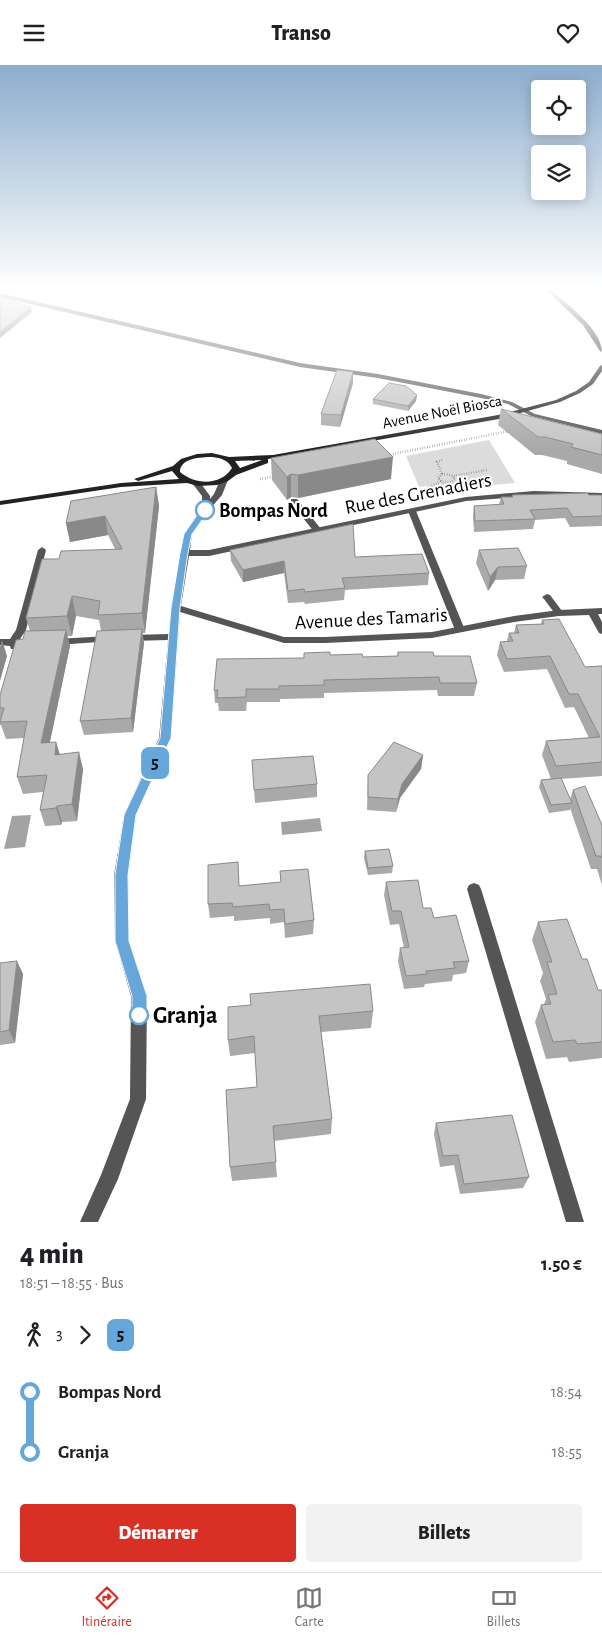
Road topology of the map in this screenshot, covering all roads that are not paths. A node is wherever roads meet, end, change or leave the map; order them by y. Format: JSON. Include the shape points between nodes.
{"nodes":[{"id":1,"x":201,"y":342,"type":"edge"},
{"id":2,"x":602,"y":369,"type":"edge"},
{"id":3,"x":524,"y":410,"type":"junction"},
{"id":4,"x":602,"y":432,"type":"edge"},
{"id":5,"x":273,"y":457,"type":"junction"},
{"id":6,"x":229,"y":459,"type":"junction"},
{"id":7,"x":176,"y":468,"type":"junction"},
{"id":8,"x":234,"y":473,"type":"junction"},
{"id":9,"x":224,"y":480,"type":"junction"},
{"id":10,"x":187,"y":481,"type":"junction"},
{"id":11,"x":196,"y":483,"type":"junction"},
{"id":12,"x":121,"y":485,"type":"junction"},
{"id":13,"x":602,"y":495,"type":"edge"},
{"id":14,"x":30,"y":500,"type":"junction"},
{"id":15,"x":294,"y":501,"type":"dead end"},
{"id":16,"x":0,"y":503,"type":"edge"},
{"id":17,"x":206,"y":508,"type":"junction"},
{"id":18,"x":0,"y":509,"type":"edge"},
{"id":19,"x":412,"y":511,"type":"junction"},
{"id":20,"x":318,"y":531,"type":"junction"},
{"id":21,"x":42,"y":550,"type":"dead end"},
{"id":22,"x":184,"y":553,"type":"junction"},
{"id":23,"x":547,"y":597,"type":"dead end"},
{"id":24,"x":176,"y":608,"type":"junction"},
{"id":25,"x":597,"y":611,"type":"edge"},
{"id":26,"x":559,"y":613,"type":"junction"},
{"id":27,"x":460,"y":630,"type":"junction"},
{"id":28,"x":602,"y":631,"type":"edge"},
{"id":29,"x":173,"y":637,"type":"junction"},
{"id":30,"x":14,"y":641,"type":"junction"},
{"id":31,"x":0,"y":642,"type":"edge"},
{"id":32,"x":13,"y":661,"type":"edge"},
{"id":33,"x":474,"y":889,"type":"dead end"},
{"id":34,"x":89,"y":1222,"type":"edge"},
{"id":35,"x":575,"y":1222,"type":"edge"}],
"edges":[{"from":1,"to":3,"type":"street","via":[[300,365],[378,375],[481,396]]},
{"from":2,"to":3,"type":"main road","name":"Avenue Noël Biosca","via":[[578,393]]},
{"from":3,"to":4,"type":"street"},
{"from":3,"to":5,"type":"main road","name":"Avenue Noël Biosca"},
{"from":5,"to":6,"type":"main road"},
{"from":5,"to":8,"type":"main road"},
{"from":6,"to":7,"type":"main road","via":[[212,455],[193,457],[179,463]]},
{"from":6,"to":8,"type":"main road","via":[[235,465]]},
{"from":7,"to":10,"type":"main road","via":[[176,473]]},
{"from":7,"to":12,"type":"main road"},
{"from":8,"to":9,"type":"main road"},
{"from":9,"to":11,"type":"main road"},
{"from":9,"to":17,"type":"street","via":[[218,495]]},
{"from":10,"to":11,"type":"main road"},
{"from":10,"to":12,"type":"main road"},
{"from":11,"to":17,"type":"street","via":[[206,496]]},
{"from":12,"to":14,"type":"main road"},
{"from":13,"to":19,"type":"street","name":"Rue des Grenadiers","via":[[534,492]]},
{"from":14,"to":16,"type":"main road"},
{"from":14,"to":18,"type":"main road"},
{"from":15,"to":20,"type":"street"},
{"from":17,"to":22,"type":"street","via":[[188,534]]},
{"from":19,"to":20,"type":"street","name":"Rue des Grenadiers"},
{"from":19,"to":27,"type":"street"},
{"from":20,"to":22,"type":"street","name":"Rue des Grenadiers","via":[[209,553]]},
{"from":21,"to":30,"type":"street","via":[[21,630]]},
{"from":22,"to":24,"type":"street"},
{"from":23,"to":26,"type":"street"},
{"from":24,"to":27,"type":"street","name":"Avenue des Tamaris","via":[[284,640],[432,635]]},
{"from":24,"to":29,"type":"street"},
{"from":25,"to":26,"type":"street","name":"Avenue des Tamaris"},
{"from":25,"to":28,"type":"street"},
{"from":26,"to":27,"type":"street","name":"Avenue des Tamaris"},
{"from":29,"to":30,"type":"street"},
{"from":29,"to":34,"type":"street","via":[[165,738],[130,815],[121,875],[122,941],[139,996],[138,1099],[109,1179]]},
{"from":30,"to":31,"type":"street"},
{"from":30,"to":32,"type":"street"},
{"from":33,"to":35,"type":"street"}]}
